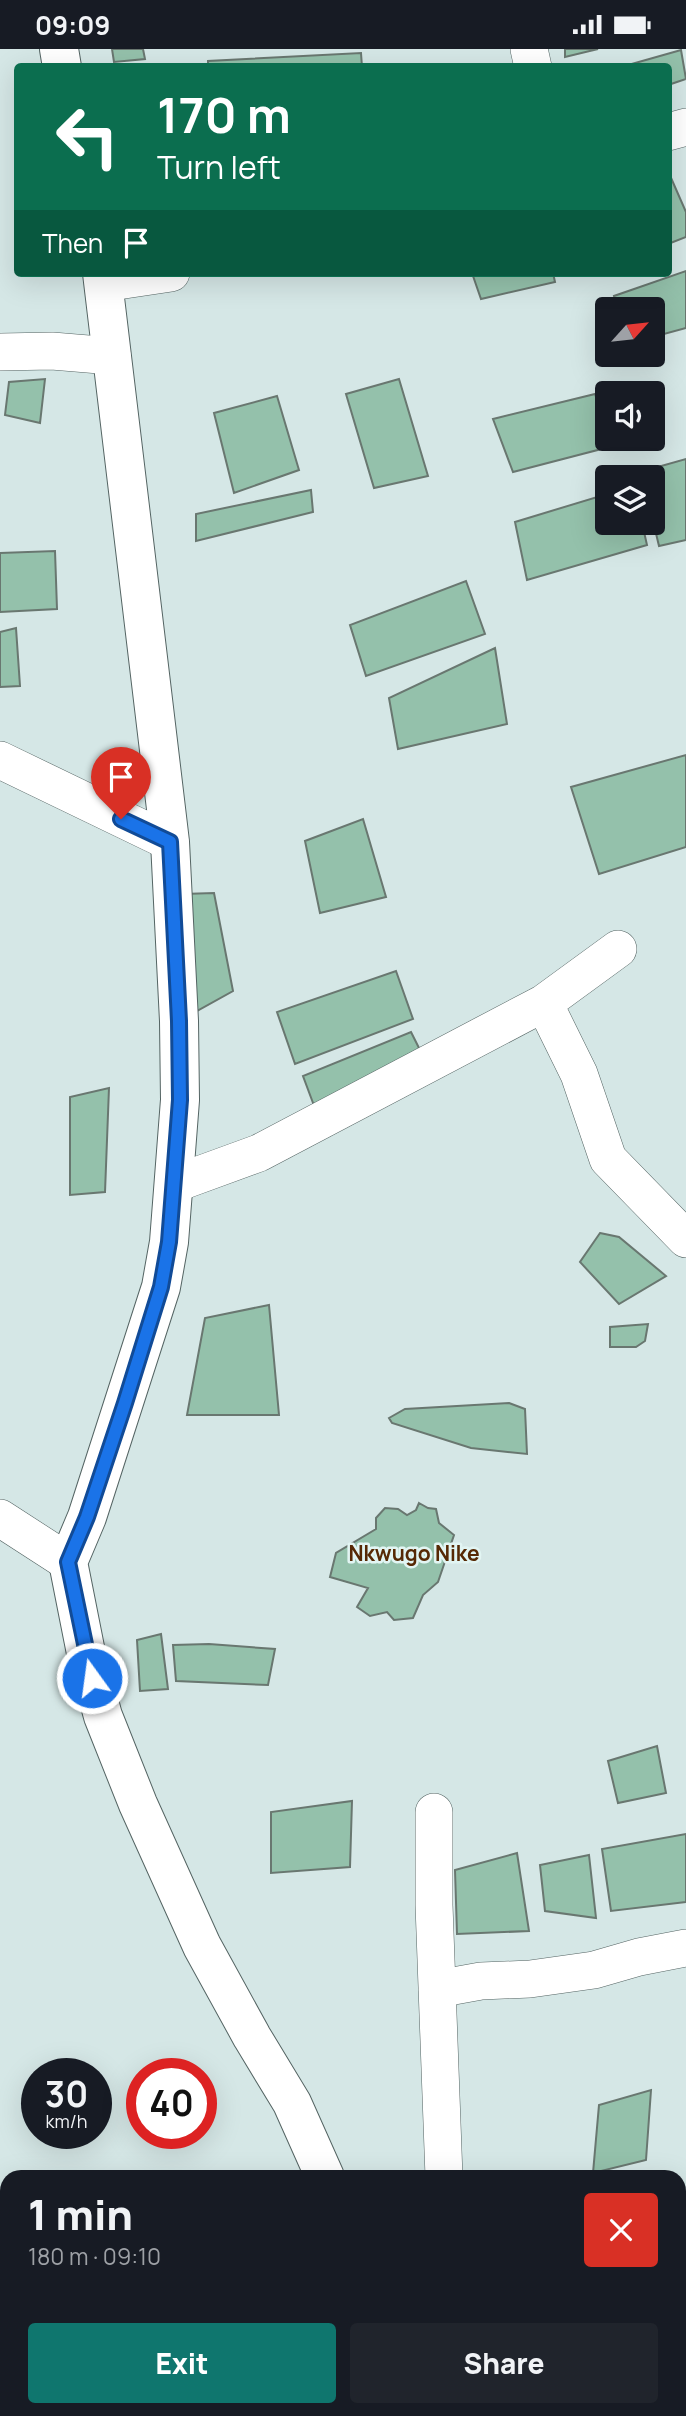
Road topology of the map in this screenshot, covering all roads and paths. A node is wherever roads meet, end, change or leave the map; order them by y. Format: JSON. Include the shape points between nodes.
{"nodes":[{"id":1,"x":103,"y":278,"type":"edge"},
{"id":2,"x":0,"y":352,"type":"edge"},
{"id":3,"x":113,"y":356,"type":"junction"},
{"id":4,"x":0,"y":760,"type":"edge"},
{"id":5,"x":170,"y":842,"type":"junction"},
{"id":6,"x":618,"y":949,"type":"dead end"},
{"id":7,"x":544,"y":1003,"type":"junction"},
{"id":8,"x":174,"y":1184,"type":"junction"},
{"id":9,"x":686,"y":1238,"type":"edge"},
{"id":10,"x":0,"y":1518,"type":"edge"},
{"id":11,"x":68,"y":1562,"type":"junction"},
{"id":12,"x":434,"y":1812,"type":"dead end"},
{"id":13,"x":686,"y":1948,"type":"edge"},
{"id":14,"x":437,"y":1989,"type":"junction"},
{"id":15,"x":322,"y":2170,"type":"edge"},
{"id":16,"x":444,"y":2170,"type":"edge"}],
"edges":[{"from":1,"to":3,"type":"street"},
{"from":2,"to":3,"type":"street"},
{"from":3,"to":5,"type":"street"},
{"from":4,"to":5,"type":"street"},
{"from":5,"to":8,"type":"street","via":[[180,1100]]},
{"from":6,"to":7,"type":"street"},
{"from":7,"to":8,"type":"street","via":[[259,1153]]},
{"from":7,"to":9,"type":"street","via":[[579,1074],[608,1159]]},
{"from":8,"to":11,"type":"street","via":[[161,1287],[87,1517]]},
{"from":10,"to":11,"type":"street"},
{"from":11,"to":15,"type":"street","via":[[103,1716],[138,1804],[202,1946],[292,2103]]},
{"from":12,"to":14,"type":"street"},
{"from":13,"to":14,"type":"street","via":[[594,1970]]},
{"from":14,"to":16,"type":"street"}]}
